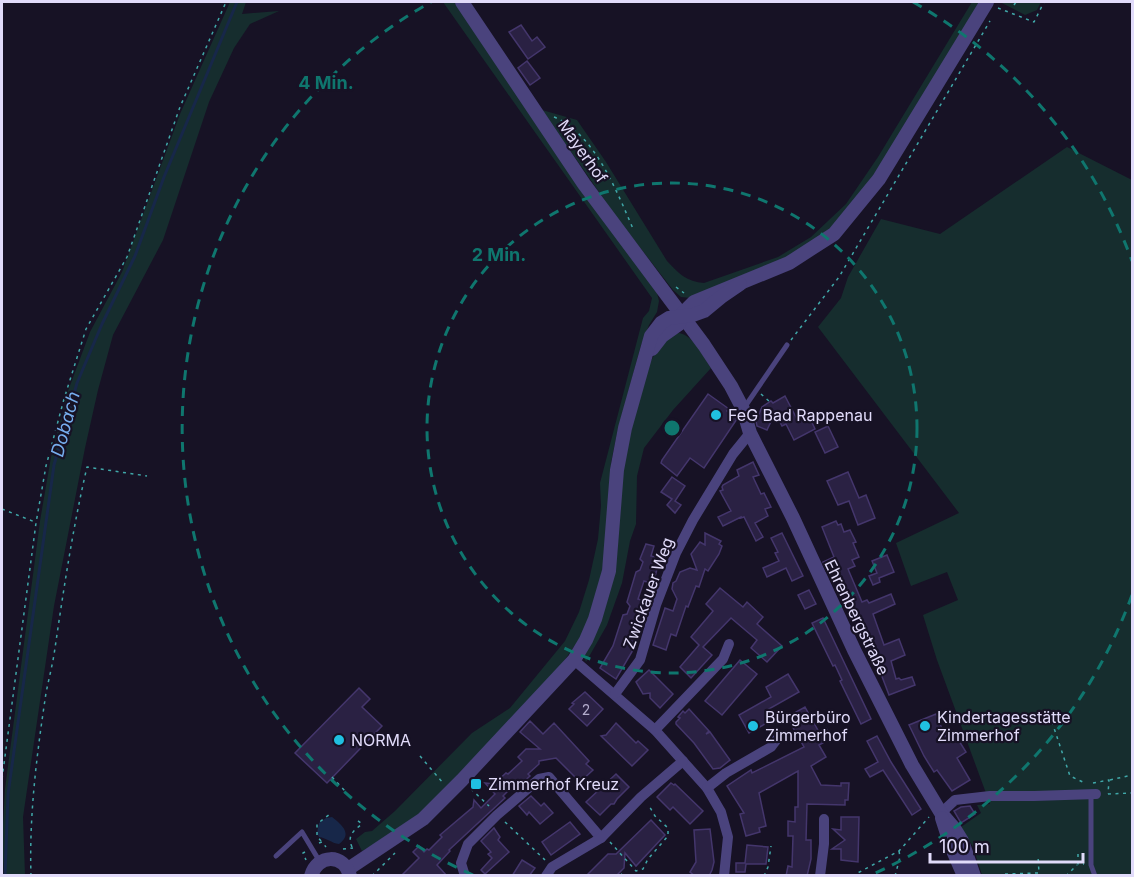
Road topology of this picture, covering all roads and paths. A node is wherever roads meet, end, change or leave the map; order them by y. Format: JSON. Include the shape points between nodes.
{"nodes":[{"id":1,"x":226,"y":2,"type":"edge"},
{"id":2,"x":462,"y":2,"type":"edge"},
{"id":3,"x":1016,"y":2,"type":"edge"},
{"id":4,"x":1044,"y":2,"type":"edge"},
{"id":5,"x":990,"y":4,"type":"edge"},
{"id":6,"x":1014,"y":5,"type":"dead end"},
{"id":7,"x":993,"y":16,"type":"dead end"},
{"id":8,"x":547,"y":114,"type":"dead end"},
{"id":9,"x":638,"y":238,"type":"dead end"},
{"id":10,"x":740,"y":284,"type":"junction"},
{"id":11,"x":676,"y":287,"type":"dead end"},
{"id":12,"x":694,"y":302,"type":"junction"},
{"id":13,"x":681,"y":315,"type":"junction"},
{"id":14,"x":787,"y":345,"type":"joint"},
{"id":15,"x":757,"y":391,"type":"junction"},
{"id":16,"x":770,"y":402,"type":"dead end"},
{"id":17,"x":743,"y":410,"type":"junction"},
{"id":18,"x":750,"y":433,"type":"junction"},
{"id":19,"x":147,"y":476,"type":"dead end"},
{"id":20,"x":2,"y":509,"type":"edge"},
{"id":21,"x":36,"y":523,"type":"junction"},
{"id":22,"x":729,"y":644,"type":"dead end"},
{"id":23,"x":574,"y":660,"type":"junction"},
{"id":24,"x":615,"y":694,"type":"junction"},
{"id":25,"x":1052,"y":722,"type":"dead end"},
{"id":26,"x":655,"y":730,"type":"junction"},
{"id":27,"x":777,"y":739,"type":"dead end"},
{"id":28,"x":420,"y":756,"type":"dead end"},
{"id":29,"x":683,"y":761,"type":"junction"},
{"id":30,"x":1132,"y":775,"type":"edge"},
{"id":31,"x":332,"y":777,"type":"dead end"},
{"id":32,"x":2,"y":779,"type":"edge"},
{"id":33,"x":462,"y":780,"type":"junction"},
{"id":34,"x":1109,"y":780,"type":"junction"},
{"id":35,"x":707,"y":788,"type":"junction"},
{"id":36,"x":346,"y":792,"type":"dead end"},
{"id":37,"x":451,"y":792,"type":"junction"},
{"id":38,"x":1132,"y":793,"type":"edge"},
{"id":39,"x":1093,"y":794,"type":"junction"},
{"id":40,"x":1108,"y":794,"type":"junction"},
{"id":41,"x":641,"y":797,"type":"junction"},
{"id":42,"x":939,"y":810,"type":"junction"},
{"id":43,"x":330,"y":814,"type":"dead end"},
{"id":44,"x":497,"y":815,"type":"junction"},
{"id":45,"x":824,"y":819,"type":"dead end"},
{"id":46,"x":357,"y":820,"type":"dead end"},
{"id":47,"x":603,"y":836,"type":"junction"},
{"id":48,"x":322,"y":842,"type":"dead end"},
{"id":49,"x":771,"y":846,"type":"dead end"},
{"id":50,"x":899,"y":850,"type":"junction"},
{"id":51,"x":1078,"y":854,"type":"dead end"},
{"id":52,"x":276,"y":856,"type":"dead end"},
{"id":53,"x":1038,"y":856,"type":"dead end"},
{"id":54,"x":320,"y":862,"type":"junction"},
{"id":55,"x":1078,"y":864,"type":"junction"},
{"id":56,"x":1091,"y":865,"type":"junction"},
{"id":57,"x":353,"y":868,"type":"edge"},
{"id":58,"x":549,"y":871,"type":"edge"},
{"id":59,"x":625,"y":871,"type":"dead end"},
{"id":60,"x":1005,"y":874,"type":"edge"},
{"id":61,"x":31,"y":876,"type":"edge"},
{"id":62,"x":311,"y":876,"type":"edge"},
{"id":63,"x":465,"y":876,"type":"edge"},
{"id":64,"x":620,"y":876,"type":"edge"},
{"id":65,"x":724,"y":876,"type":"edge"},
{"id":66,"x":765,"y":876,"type":"edge"},
{"id":67,"x":820,"y":876,"type":"edge"},
{"id":68,"x":852,"y":876,"type":"edge"},
{"id":69,"x":895,"y":876,"type":"edge"},
{"id":70,"x":964,"y":876,"type":"edge"},
{"id":71,"x":974,"y":876,"type":"edge"},
{"id":72,"x":1066,"y":876,"type":"edge"},
{"id":73,"x":1095,"y":876,"type":"edge"}],
"edges":[{"from":1,"to":21,"type":"path","via":[[180,106],[127,257],[86,329],[46,466]]},
{"from":2,"to":13,"type":"street","name":"Mayerhof","via":[[585,184]]},
{"from":3,"to":6,"type":"path"},
{"from":4,"to":5,"type":"path","via":[[1034,21]]},
{"from":5,"to":10,"type":"street","via":[[879,179],[834,234],[789,263]]},
{"from":7,"to":14,"type":"path","via":[[839,277]]},
{"from":8,"to":9,"type":"path","via":[[581,134],[609,177]]},
{"from":10,"to":12,"type":"street"},
{"from":10,"to":13,"type":"street","via":[[704,311]]},
{"from":11,"to":12,"type":"path"},
{"from":12,"to":13,"type":"street"},
{"from":13,"to":17,"type":"street","name":"Ehrenbergstraße","via":[[715,361]]},
{"from":13,"to":23,"type":"street","via":[[661,323],[651,336],[617,470],[609,571],[595,619]]},
{"from":14,"to":15,"type":"lane"},
{"from":15,"to":16,"type":"path"},
{"from":15,"to":17,"type":"lane"},
{"from":17,"to":18,"type":"street","name":"Ehrenbergstraße"},
{"from":18,"to":24,"type":"street","name":"Zwickauer Weg","via":[[705,499],[676,553],[640,660]]},
{"from":18,"to":42,"type":"street","name":"Ehrenbergstraße","via":[[854,650]]},
{"from":19,"to":61,"type":"path","via":[[87,467],[62,590],[40,738],[30,831]]},
{"from":20,"to":21,"type":"path"},
{"from":21,"to":32,"type":"path"},
{"from":22,"to":26,"type":"street","via":[[723,659]]},
{"from":23,"to":24,"type":"street"},
{"from":23,"to":33,"type":"street"},
{"from":24,"to":26,"type":"street"},
{"from":25,"to":34,"type":"path","via":[[1070,776],[1084,783]]},
{"from":26,"to":29,"type":"street"},
{"from":27,"to":35,"type":"street","via":[[771,747]]},
{"from":28,"to":37,"type":"path"},
{"from":29,"to":35,"type":"street"},
{"from":29,"to":41,"type":"street"},
{"from":30,"to":34,"type":"path"},
{"from":31,"to":36,"type":"path"},
{"from":33,"to":37,"type":"street"},
{"from":33,"to":44,"type":"path"},
{"from":34,"to":40,"type":"path"},
{"from":35,"to":65,"type":"street","via":[[721,812],[728,837]]},
{"from":37,"to":57,"type":"street","via":[[423,819]]},
{"from":38,"to":40,"type":"path"},
{"from":39,"to":40,"type":"path"},
{"from":39,"to":42,"type":"street","via":[[990,796],[954,800]]},
{"from":39,"to":56,"type":"lane"},
{"from":41,"to":47,"type":"street"},
{"from":41,"to":47,"type":"path","via":[[668,828],[668,836],[643,869],[636,871]]},
{"from":42,"to":50,"type":"path"},
{"from":42,"to":70,"type":"street","name":"Ehrenbergstraße"},
{"from":42,"to":71,"type":"street","name":"Ehrenbergstraße","via":[[962,841]]},
{"from":43,"to":48,"type":"path","via":[[317,824],[317,836]]},
{"from":44,"to":47,"type":"street","via":[[539,779],[549,777]]},
{"from":44,"to":58,"type":"path"},
{"from":44,"to":63,"type":"street","via":[[468,844],[461,863]]},
{"from":45,"to":67,"type":"street"},
{"from":46,"to":57,"type":"path","via":[[362,824],[351,833],[349,841]]},
{"from":47,"to":58,"type":"street"},
{"from":49,"to":66,"type":"path"},
{"from":50,"to":68,"type":"path"},
{"from":50,"to":69,"type":"path"},
{"from":51,"to":55,"type":"path"},
{"from":52,"to":54,"type":"lane","via":[[302,832]]},
{"from":53,"to":60,"type":"path","via":[[1039,873]]},
{"from":54,"to":57,"type":"street","via":[[339,860]]},
{"from":54,"to":62,"type":"street"},
{"from":55,"to":56,"type":"path"},
{"from":55,"to":72,"type":"path"},
{"from":56,"to":73,"type":"lane"},
{"from":59,"to":64,"type":"path"}]}
